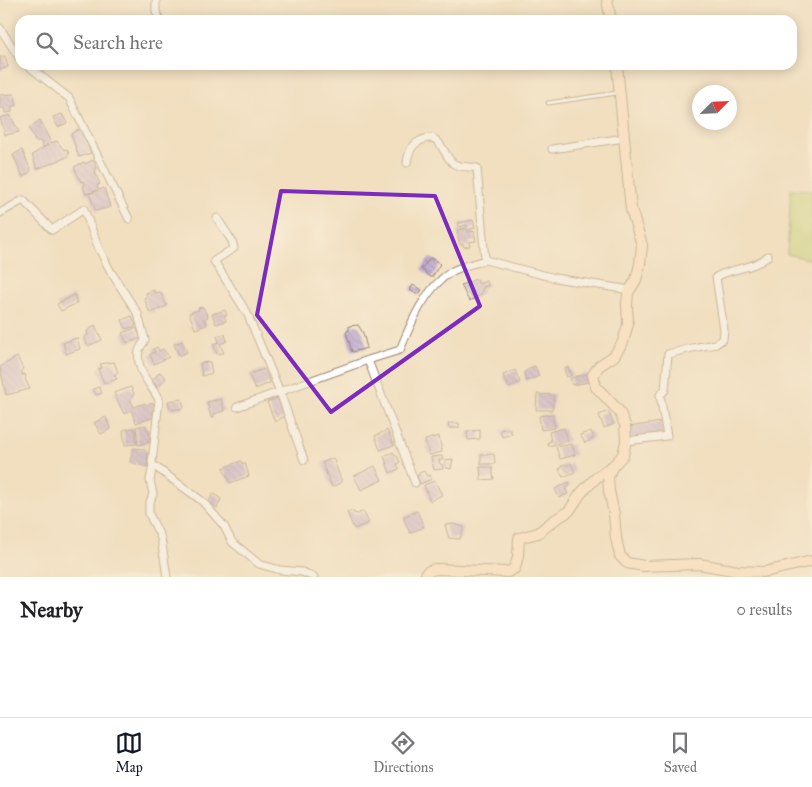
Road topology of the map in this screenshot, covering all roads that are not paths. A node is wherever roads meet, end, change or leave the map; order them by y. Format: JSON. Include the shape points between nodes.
{"nodes":[{"id":1,"x":156,"y":0,"type":"edge"},
{"id":2,"x":607,"y":0,"type":"edge"},
{"id":3,"x":158,"y":15,"type":"edge"},
{"id":4,"x":610,"y":15,"type":"edge"},
{"id":5,"x":0,"y":28,"type":"edge"},
{"id":6,"x":15,"y":51,"type":"edge"},
{"id":7,"x":34,"y":70,"type":"edge"},
{"id":8,"x":618,"y":70,"type":"edge"},
{"id":9,"x":620,"y":93,"type":"junction"},
{"id":10,"x":548,"y":103,"type":"dead end"},
{"id":11,"x":624,"y":138,"type":"junction"},
{"id":12,"x":552,"y":149,"type":"dead end"},
{"id":13,"x":407,"y":163,"type":"dead end"},
{"id":14,"x":0,"y":213,"type":"edge"},
{"id":15,"x":217,"y":218,"type":"dead end"},
{"id":16,"x":129,"y":219,"type":"dead end"},
{"id":17,"x":768,"y":256,"type":"dead end"},
{"id":18,"x":485,"y":260,"type":"junction"},
{"id":19,"x":630,"y":290,"type":"junction"},
{"id":20,"x":368,"y":360,"type":"junction"},
{"id":21,"x":280,"y":392,"type":"junction"},
{"id":22,"x":237,"y":407,"type":"dead end"},
{"id":23,"x":626,"y":441,"type":"junction"},
{"id":24,"x":304,"y":460,"type":"dead end"},
{"id":25,"x":153,"y":465,"type":"junction"},
{"id":26,"x":612,"y":467,"type":"junction"},
{"id":27,"x":415,"y":483,"type":"dead end"},
{"id":28,"x":812,"y":561,"type":"edge"},
{"id":29,"x":167,"y":577,"type":"edge"},
{"id":30,"x":314,"y":577,"type":"edge"},
{"id":31,"x":425,"y":577,"type":"edge"}],
"edges":[{"from":1,"to":3,"type":"street"},
{"from":2,"to":4,"type":"street"},
{"from":5,"to":6,"type":"street"},
{"from":7,"to":16,"type":"street","via":[[68,98]]},
{"from":8,"to":9,"type":"street"},
{"from":9,"to":10,"type":"lane"},
{"from":9,"to":11,"type":"street"},
{"from":11,"to":12,"type":"street"},
{"from":11,"to":19,"type":"street","via":[[631,209],[642,245],[636,280]]},
{"from":13,"to":18,"type":"street","via":[[408,154],[416,143],[434,138],[456,165],[477,168]]},
{"from":14,"to":25,"type":"street","via":[[23,200],[52,230],[84,209],[99,249],[138,314],[144,340],[139,352],[140,364],[144,377],[159,400]]},
{"from":15,"to":21,"type":"street","via":[[234,248],[214,261],[247,313]]},
{"from":17,"to":23,"type":"street","via":[[760,263],[716,277],[723,339],[716,344],[668,354],[665,390],[660,395],[667,436]]},
{"from":18,"to":19,"type":"street","via":[[555,278]]},
{"from":18,"to":20,"type":"street","via":[[452,272],[439,281],[420,306],[400,350]]},
{"from":19,"to":23,"type":"street","via":[[628,324],[623,342],[614,356],[599,366],[593,375],[596,387],[619,411],[625,425]]},
{"from":20,"to":21,"type":"street"},
{"from":20,"to":27,"type":"street"},
{"from":21,"to":22,"type":"street"},
{"from":21,"to":24,"type":"street"},
{"from":23,"to":26,"type":"street","via":[[623,455]]},
{"from":25,"to":29,"type":"street","via":[[149,514],[160,538]]},
{"from":25,"to":30,"type":"street","via":[[202,501],[224,526],[232,542],[259,564]]},
{"from":26,"to":28,"type":"street","via":[[608,478],[616,538],[620,556],[628,563],[644,566],[699,564],[764,572]]},
{"from":26,"to":31,"type":"street","via":[[581,493],[569,511],[538,533],[519,538],[515,568],[508,572],[435,569],[427,572]]}]}
